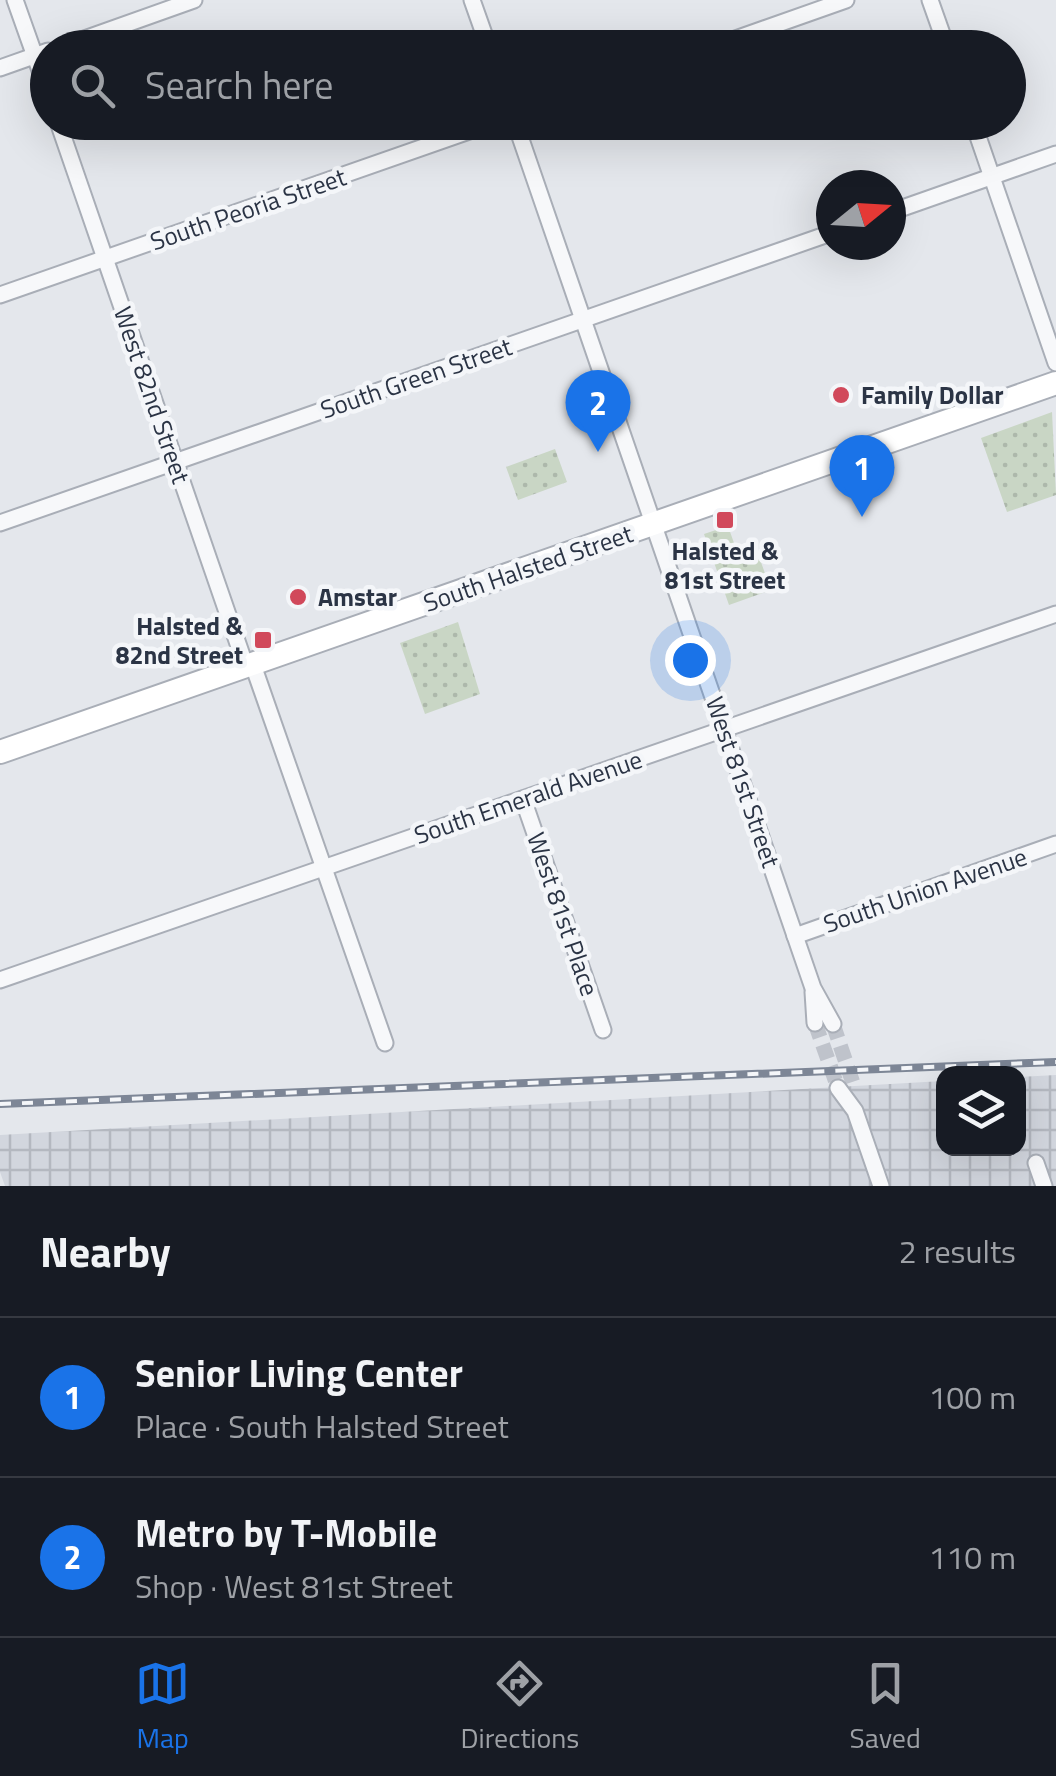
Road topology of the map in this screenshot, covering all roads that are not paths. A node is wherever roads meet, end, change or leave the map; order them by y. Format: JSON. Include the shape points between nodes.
{"nodes":[{"id":1,"x":15,"y":0,"type":"edge"},
{"id":2,"x":194,"y":0,"type":"edge"},
{"id":3,"x":472,"y":0,"type":"edge"},
{"id":4,"x":846,"y":0,"type":"edge"},
{"id":5,"x":930,"y":0,"type":"edge"},
{"id":6,"x":110,"y":30,"type":"edge"},
{"id":7,"x":483,"y":30,"type":"edge"},
{"id":8,"x":761,"y":30,"type":"edge"},
{"id":9,"x":941,"y":30,"type":"edge"},
{"id":10,"x":30,"y":31,"type":"edge"},
{"id":11,"x":30,"y":58,"type":"edge"},
{"id":12,"x":0,"y":68,"type":"edge"},
{"id":13,"x":64,"y":140,"type":"edge"},
{"id":14,"x":444,"y":140,"type":"edge"},
{"id":15,"x":521,"y":140,"type":"edge"},
{"id":16,"x":979,"y":140,"type":"edge"},
{"id":17,"x":1056,"y":154,"type":"edge"},
{"id":18,"x":991,"y":177,"type":"junction"},
{"id":19,"x":906,"y":207,"type":"edge"},
{"id":20,"x":816,"y":238,"type":"edge"},
{"id":21,"x":105,"y":259,"type":"junction"},
{"id":22,"x":0,"y":295,"type":"edge"},
{"id":23,"x":583,"y":320,"type":"junction"},
{"id":24,"x":1056,"y":363,"type":"edge"},
{"id":25,"x":1056,"y":383,"type":"edge"},
{"id":26,"x":175,"y":462,"type":"junction"},
{"id":27,"x":0,"y":523,"type":"edge"},
{"id":28,"x":654,"y":524,"type":"junction"},
{"id":29,"x":1056,"y":614,"type":"edge"},
{"id":30,"x":249,"y":666,"type":"junction"},
{"id":31,"x":725,"y":729,"type":"junction"},
{"id":32,"x":0,"y":752,"type":"edge"},
{"id":33,"x":523,"y":799,"type":"junction"},
{"id":34,"x":1056,"y":844,"type":"edge"},
{"id":35,"x":324,"y":868,"type":"junction"},
{"id":36,"x":795,"y":936,"type":"junction"},
{"id":37,"x":0,"y":980,"type":"edge"},
{"id":38,"x":813,"y":988,"type":"junction"},
{"id":39,"x":815,"y":1023,"type":"tunnel mouth"},
{"id":40,"x":833,"y":1024,"type":"tunnel mouth"},
{"id":41,"x":603,"y":1030,"type":"dead end"},
{"id":42,"x":385,"y":1043,"type":"dead end"},
{"id":43,"x":838,"y":1088,"type":"tunnel mouth"},
{"id":44,"x":855,"y":1089,"type":"tunnel mouth"},
{"id":45,"x":855,"y":1111,"type":"junction"},
{"id":46,"x":1036,"y":1163,"type":"dead end"},
{"id":47,"x":880,"y":1186,"type":"edge"},
{"id":48,"x":1044,"y":1186,"type":"edge"}],
"edges":[{"from":1,"to":10,"type":"street"},
{"from":2,"to":6,"type":"street"},
{"from":3,"to":7,"type":"street"},
{"from":4,"to":8,"type":"street"},
{"from":5,"to":9,"type":"street"},
{"from":11,"to":12,"type":"street"},
{"from":13,"to":21,"type":"street","name":"West 82nd Street"},
{"from":14,"to":21,"type":"street","name":"South Peoria Street"},
{"from":15,"to":23,"type":"street","name":"West 81st Street"},
{"from":16,"to":18,"type":"street"},
{"from":17,"to":18,"type":"street"},
{"from":18,"to":19,"type":"street"},
{"from":18,"to":24,"type":"street"},
{"from":20,"to":23,"type":"street","name":"South Green Street"},
{"from":21,"to":22,"type":"street","name":"South Peoria Street"},
{"from":21,"to":26,"type":"street","name":"West 82nd Street"},
{"from":23,"to":26,"type":"street","name":"South Green Street"},
{"from":23,"to":28,"type":"street","name":"West 81st Street"},
{"from":25,"to":28,"type":"main road","name":"South Halsted Street"},
{"from":26,"to":27,"type":"street","name":"South Green Street"},
{"from":26,"to":30,"type":"street","name":"West 82nd Street"},
{"from":28,"to":30,"type":"main road","name":"South Halsted Street"},
{"from":28,"to":31,"type":"street","name":"West 81st Street"},
{"from":29,"to":31,"type":"street","name":"South Emerald Avenue"},
{"from":30,"to":32,"type":"main road","name":"South Halsted Street"},
{"from":30,"to":35,"type":"street","name":"West 82nd Street"},
{"from":31,"to":33,"type":"street","name":"South Emerald Avenue"},
{"from":31,"to":36,"type":"street","name":"West 81st Street"},
{"from":33,"to":35,"type":"street","name":"South Emerald Avenue"},
{"from":33,"to":41,"type":"street","name":"West 81st Place"},
{"from":34,"to":36,"type":"street","name":"South Union Avenue"},
{"from":35,"to":37,"type":"street","name":"South Emerald Avenue"},
{"from":35,"to":42,"type":"street","name":"West 82nd Street"},
{"from":36,"to":38,"type":"street","name":"West 81st Street"},
{"from":38,"to":39,"type":"street","name":"West 81st Street"},
{"from":38,"to":40,"type":"street","name":"West 81st Street"},
{"from":43,"to":45,"type":"street"},
{"from":44,"to":45,"type":"street"},
{"from":45,"to":47,"type":"street"},
{"from":46,"to":48,"type":"street"}]}
